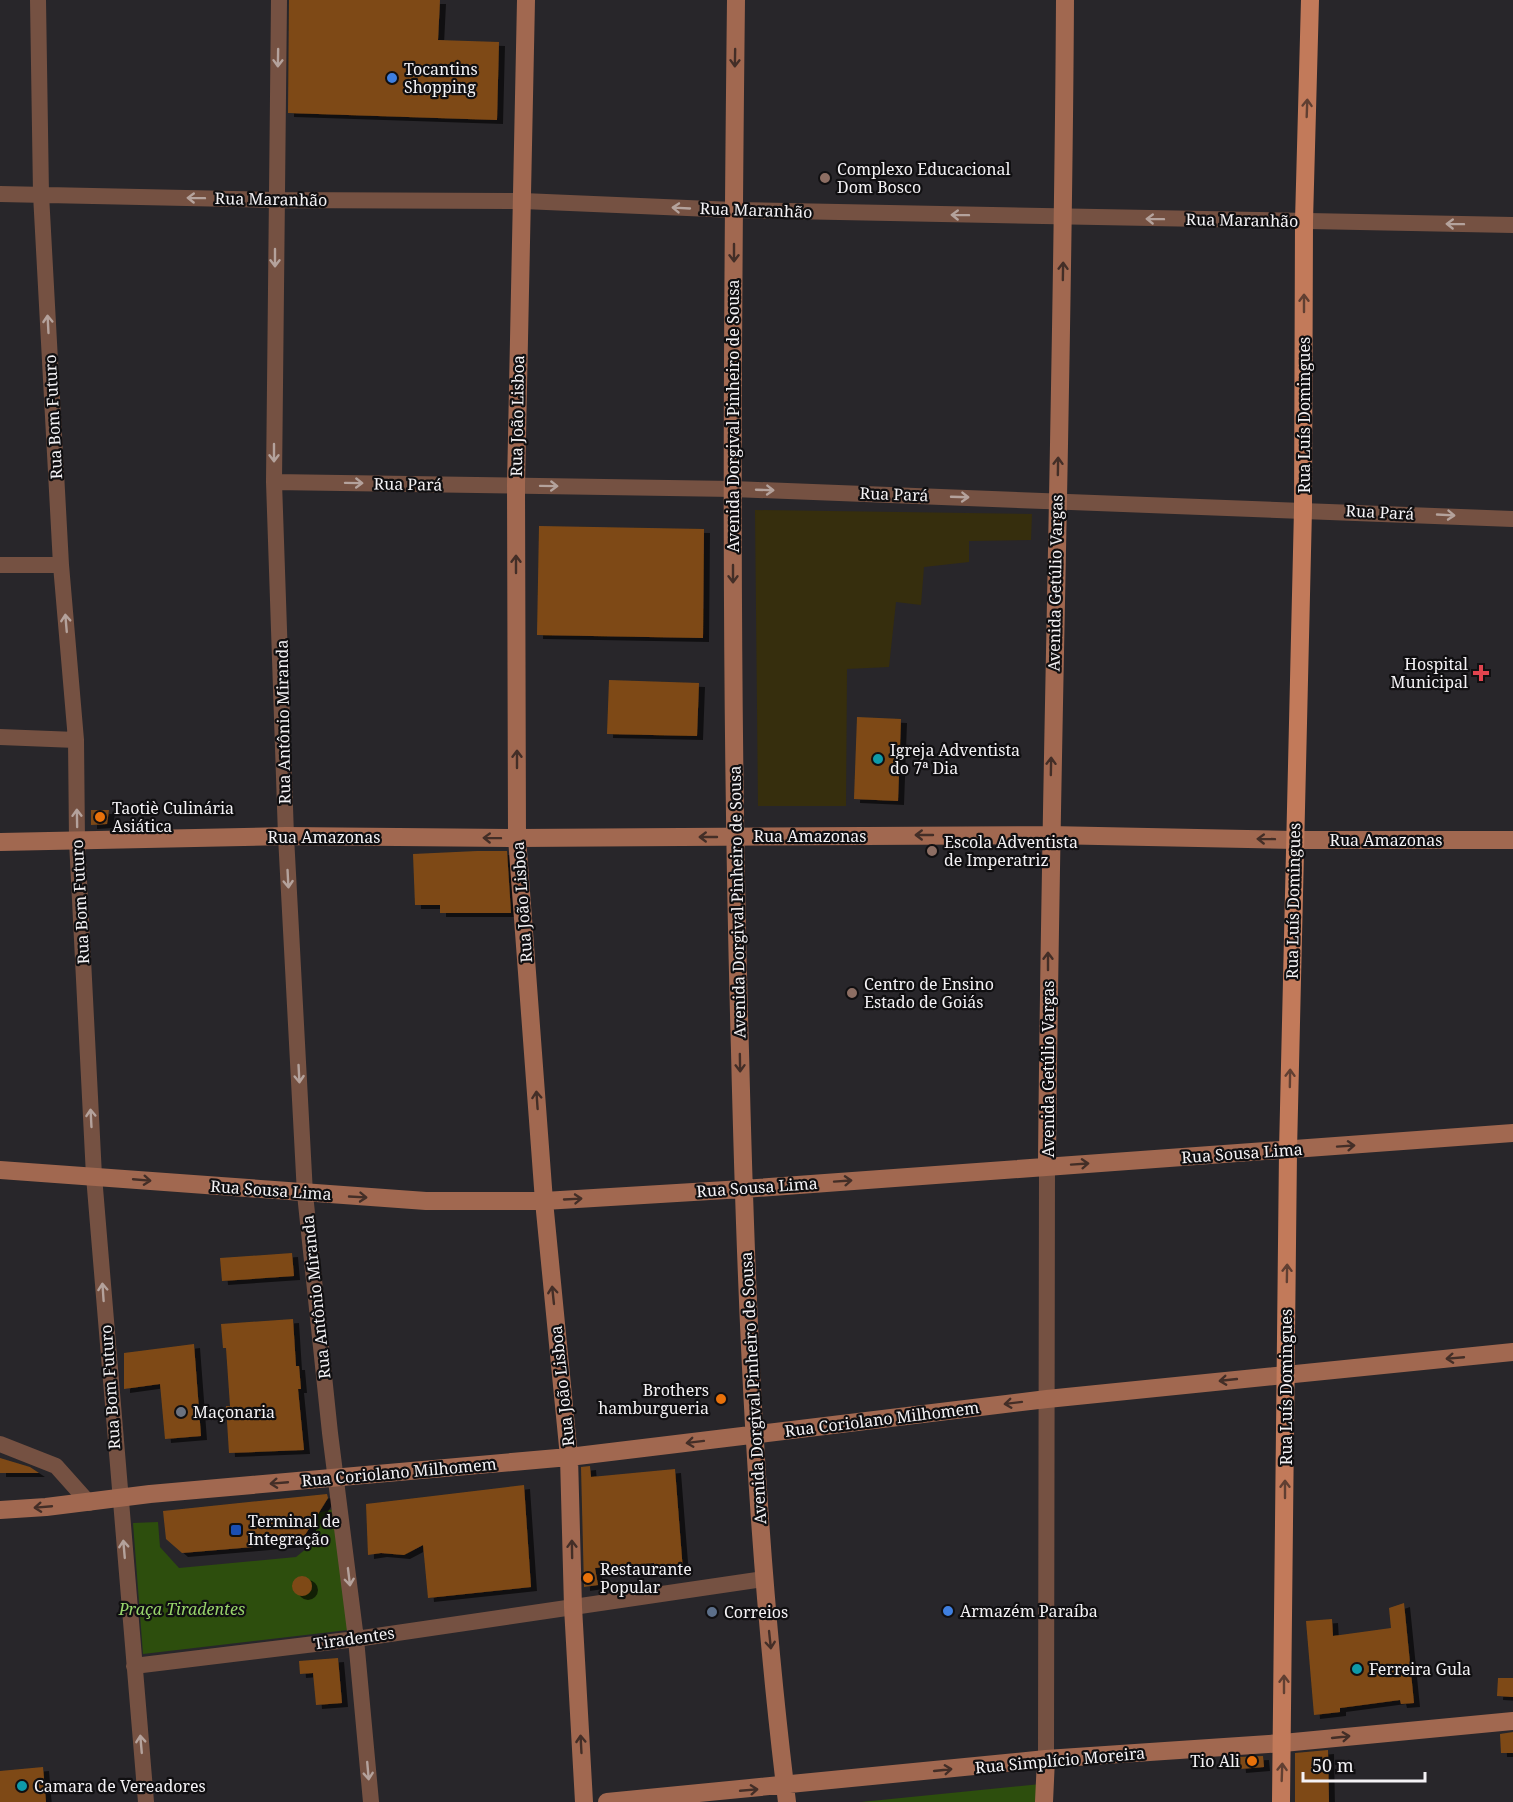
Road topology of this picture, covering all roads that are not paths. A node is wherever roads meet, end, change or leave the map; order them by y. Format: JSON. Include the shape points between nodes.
{"nodes":[{"id":1,"x":38,"y":0,"type":"edge"},
{"id":2,"x":279,"y":0,"type":"edge"},
{"id":3,"x":526,"y":0,"type":"edge"},
{"id":4,"x":736,"y":0,"type":"edge"},
{"id":5,"x":1065,"y":0,"type":"edge"},
{"id":6,"x":1310,"y":0,"type":"edge"},
{"id":7,"x":0,"y":194,"type":"edge"},
{"id":8,"x":41,"y":194,"type":"junction"},
{"id":9,"x":275,"y":200,"type":"junction"},
{"id":10,"x":523,"y":201,"type":"junction"},
{"id":11,"x":734,"y":210,"type":"junction"},
{"id":12,"x":1064,"y":218,"type":"junction"},
{"id":13,"x":1304,"y":221,"type":"junction"},
{"id":14,"x":1513,"y":225,"type":"edge"},
{"id":15,"x":274,"y":482,"type":"junction"},
{"id":16,"x":516,"y":485,"type":"junction"},
{"id":17,"x":733,"y":489,"type":"junction"},
{"id":18,"x":1057,"y":500,"type":"junction"},
{"id":19,"x":1304,"y":509,"type":"junction"},
{"id":20,"x":1513,"y":519,"type":"edge"},
{"id":21,"x":0,"y":565,"type":"edge"},
{"id":22,"x":61,"y":565,"type":"junction"},
{"id":23,"x":0,"y":737,"type":"edge"},
{"id":24,"x":76,"y":740,"type":"junction"},
{"id":25,"x":1049,"y":835,"type":"junction"},
{"id":26,"x":286,"y":836,"type":"junction"},
{"id":27,"x":734,"y":836,"type":"junction"},
{"id":28,"x":517,"y":838,"type":"junction"},
{"id":29,"x":1294,"y":840,"type":"junction"},
{"id":30,"x":1513,"y":840,"type":"edge"},
{"id":31,"x":77,"y":841,"type":"junction"},
{"id":32,"x":0,"y":842,"type":"edge"},
{"id":33,"x":1513,"y":1133,"type":"edge"},
{"id":34,"x":1288,"y":1151,"type":"junction"},
{"id":35,"x":1047,"y":1166,"type":"junction"},
{"id":36,"x":0,"y":1170,"type":"edge"},
{"id":37,"x":94,"y":1176,"type":"junction"},
{"id":38,"x":743,"y":1189,"type":"junction"},
{"id":39,"x":305,"y":1194,"type":"junction"},
{"id":40,"x":544,"y":1200,"type":"junction"},
{"id":41,"x":1513,"y":1352,"type":"edge"},
{"id":42,"x":1286,"y":1374,"type":"junction"},
{"id":43,"x":1047,"y":1399,"type":"junction"},
{"id":44,"x":753,"y":1435,"type":"junction"},
{"id":45,"x":0,"y":1444,"type":"edge"},
{"id":46,"x":569,"y":1457,"type":"junction"},
{"id":47,"x":337,"y":1478,"type":"junction"},
{"id":48,"x":119,"y":1498,"type":"junction"},
{"id":49,"x":89,"y":1503,"type":"junction"},
{"id":50,"x":0,"y":1510,"type":"edge"},
{"id":51,"x":764,"y":1579,"type":"junction"},
{"id":52,"x":573,"y":1607,"type":"junction"},
{"id":53,"x":356,"y":1639,"type":"junction"},
{"id":54,"x":135,"y":1666,"type":"junction"},
{"id":55,"x":1513,"y":1721,"type":"edge"},
{"id":56,"x":1283,"y":1743,"type":"junction"},
{"id":57,"x":1046,"y":1759,"type":"junction"},
{"id":58,"x":786,"y":1794,"type":"edge"},
{"id":59,"x":146,"y":1802,"type":"edge"},
{"id":60,"x":371,"y":1802,"type":"edge"},
{"id":61,"x":584,"y":1802,"type":"edge"},
{"id":62,"x":607,"y":1802,"type":"edge"},
{"id":63,"x":1044,"y":1802,"type":"edge"},
{"id":64,"x":1281,"y":1802,"type":"edge"}],
"edges":[{"from":1,"to":8,"type":"street","name":"Rua Bom Futuro"},
{"from":2,"to":9,"type":"street","name":"Rua Antônio Miranda","one_way":true},
{"from":3,"to":10,"type":"street","name":"Rua João Lisboa"},
{"from":4,"to":11,"type":"street","name":"Avenida Dorgival Pinheiro de Sousa","one_way":true},
{"from":5,"to":12,"type":"street","name":"Avenida Getúlio Vargas"},
{"from":13,"to":6,"type":"main road","name":"Rua Luís Domingues","one_way":true},
{"from":7,"to":8,"type":"street","name":"Rua Maranhão"},
{"from":9,"to":8,"type":"street","name":"Rua Maranhão","one_way":true},
{"from":22,"to":8,"type":"street","name":"Rua Bom Futuro","one_way":true},
{"from":9,"to":10,"type":"street","name":"Rua Maranhão"},
{"from":9,"to":15,"type":"street","name":"Rua Antônio Miranda","one_way":true},
{"from":11,"to":10,"type":"street","name":"Rua Maranhão","one_way":true},
{"from":10,"to":16,"type":"street","name":"Rua João Lisboa"},
{"from":12,"to":11,"type":"street","name":"Rua Maranhão","one_way":true},
{"from":11,"to":17,"type":"street","name":"Avenida Dorgival Pinheiro de Sousa","one_way":true},
{"from":13,"to":12,"type":"street","name":"Rua Maranhão","one_way":true},
{"from":18,"to":12,"type":"street","name":"Avenida Getúlio Vargas","one_way":true},
{"from":14,"to":13,"type":"street","name":"Rua Maranhão","one_way":true},
{"from":19,"to":13,"type":"main road","name":"Rua Luís Domingues","one_way":true},
{"from":15,"to":16,"type":"street","name":"Rua Pará","one_way":true},
{"from":15,"to":26,"type":"street","name":"Rua Antônio Miranda"},
{"from":16,"to":17,"type":"street","name":"Rua Pará","one_way":true},
{"from":28,"to":16,"type":"street","name":"Rua João Lisboa","one_way":true},
{"from":17,"to":18,"type":"street","name":"Rua Pará","one_way":true},
{"from":17,"to":27,"type":"street","name":"Avenida Dorgival Pinheiro de Sousa","one_way":true},
{"from":18,"to":19,"type":"street","name":"Rua Pará"},
{"from":25,"to":18,"type":"street","name":"Avenida Getúlio Vargas","one_way":true},
{"from":19,"to":20,"type":"street","name":"Rua Pará","one_way":true},
{"from":19,"to":29,"type":"main road","name":"Rua Luís Domingues"},
{"from":21,"to":22,"type":"street"},
{"from":24,"to":22,"type":"street","name":"Rua Bom Futuro","one_way":true},
{"from":23,"to":24,"type":"street"},
{"from":31,"to":24,"type":"street","name":"Rua Bom Futuro","one_way":true},
{"from":25,"to":27,"type":"street","name":"Rua Amazonas","one_way":true},
{"from":29,"to":25,"type":"street","name":"Rua Amazonas","one_way":true},
{"from":35,"to":25,"type":"street","name":"Avenida Getúlio Vargas","one_way":true},
{"from":28,"to":26,"type":"street","name":"Rua Amazonas","one_way":true},
{"from":26,"to":31,"type":"street","name":"Rua Amazonas"},
{"from":26,"to":39,"type":"street","name":"Rua Antônio Miranda","one_way":true},
{"from":27,"to":28,"type":"street","name":"Rua Amazonas","one_way":true},
{"from":27,"to":38,"type":"street","name":"Avenida Dorgival Pinheiro de Sousa","one_way":true},
{"from":40,"to":28,"type":"street","name":"Rua João Lisboa","one_way":true},
{"from":29,"to":30,"type":"street","name":"Rua Amazonas"},
{"from":34,"to":29,"type":"main road","name":"Rua Luís Domingues","one_way":true},
{"from":31,"to":32,"type":"street","name":"Rua Amazonas"},
{"from":37,"to":31,"type":"street","name":"Rua Bom Futuro","one_way":true},
{"from":34,"to":33,"type":"street","name":"Rua Sousa Lima","one_way":true},
{"from":35,"to":34,"type":"street","name":"Rua Sousa Lima","one_way":true},
{"from":42,"to":34,"type":"main road","name":"Rua Luís Domingues","one_way":true},
{"from":38,"to":35,"type":"street","name":"Rua Sousa Lima","one_way":true},
{"from":35,"to":43,"type":"street"},
{"from":36,"to":37,"type":"street","name":"Rua Sousa Lima"},
{"from":37,"to":39,"type":"street","name":"Rua Sousa Lima","one_way":true},
{"from":48,"to":37,"type":"street","name":"Rua Bom Futuro","one_way":true},
{"from":40,"to":38,"type":"street","name":"Rua Sousa Lima","one_way":true},
{"from":38,"to":44,"type":"street","name":"Avenida Dorgival Pinheiro de Sousa"},
{"from":39,"to":40,"type":"street","name":"Rua Sousa Lima","one_way":true,"via":[[426,1201]]},
{"from":39,"to":47,"type":"street","name":"Rua Antônio Miranda"},
{"from":46,"to":40,"type":"street","name":"Rua João Lisboa","one_way":true},
{"from":41,"to":42,"type":"street","name":"Rua Coriolano Milhomem","one_way":true},
{"from":42,"to":43,"type":"street","name":"Rua Coriolano Milhomem","one_way":true},
{"from":56,"to":42,"type":"main road","name":"Rua Luís Domingues","one_way":true},
{"from":43,"to":44,"type":"street","name":"Rua Coriolano Milhomem","one_way":true},
{"from":43,"to":57,"type":"street"},
{"from":44,"to":46,"type":"street","name":"Rua Coriolano Milhomem","one_way":true},
{"from":44,"to":51,"type":"street","name":"Avenida Dorgival Pinheiro de Sousa"},
{"from":45,"to":49,"type":"street","via":[[56,1466]]},
{"from":46,"to":47,"type":"street","name":"Rua Coriolano Milhomem"},
{"from":52,"to":46,"type":"street","name":"Rua João Lisboa","one_way":true},
{"from":47,"to":48,"type":"street","name":"Rua Coriolano Milhomem","one_way":true},
{"from":47,"to":53,"type":"street","name":"Rua Antônio Miranda","one_way":true},
{"from":48,"to":49,"type":"street","name":"Rua Coriolano Milhomem"},
{"from":54,"to":48,"type":"street","name":"Rua Bom Futuro","one_way":true},
{"from":49,"to":50,"type":"street","name":"Rua Coriolano Milhomem","one_way":true},
{"from":51,"to":52,"type":"street","name":"Tiradentes"},
{"from":51,"to":58,"type":"street","name":"Avenida Dorgival Pinheiro de Sousa","one_way":true},
{"from":52,"to":53,"type":"street","name":"Tiradentes"},
{"from":61,"to":52,"type":"street","name":"Rua João Lisboa","one_way":true},
{"from":53,"to":54,"type":"street","name":"Tiradentes"},
{"from":53,"to":60,"type":"street","name":"Rua Antônio Miranda","one_way":true},
{"from":59,"to":54,"type":"street","name":"Rua Bom Futuro","one_way":true},
{"from":56,"to":55,"type":"street","name":"Rua Simplício Moreira","one_way":true},
{"from":56,"to":57,"type":"street","name":"Rua Simplício Moreira"},
{"from":64,"to":56,"type":"main road","name":"Rua Luís Domingues","one_way":true},
{"from":58,"to":57,"type":"street","name":"Rua Simplício Moreira","one_way":true},
{"from":57,"to":63,"type":"street"},
{"from":62,"to":58,"type":"street","name":"Rua Simplício Moreira","one_way":true}]}
